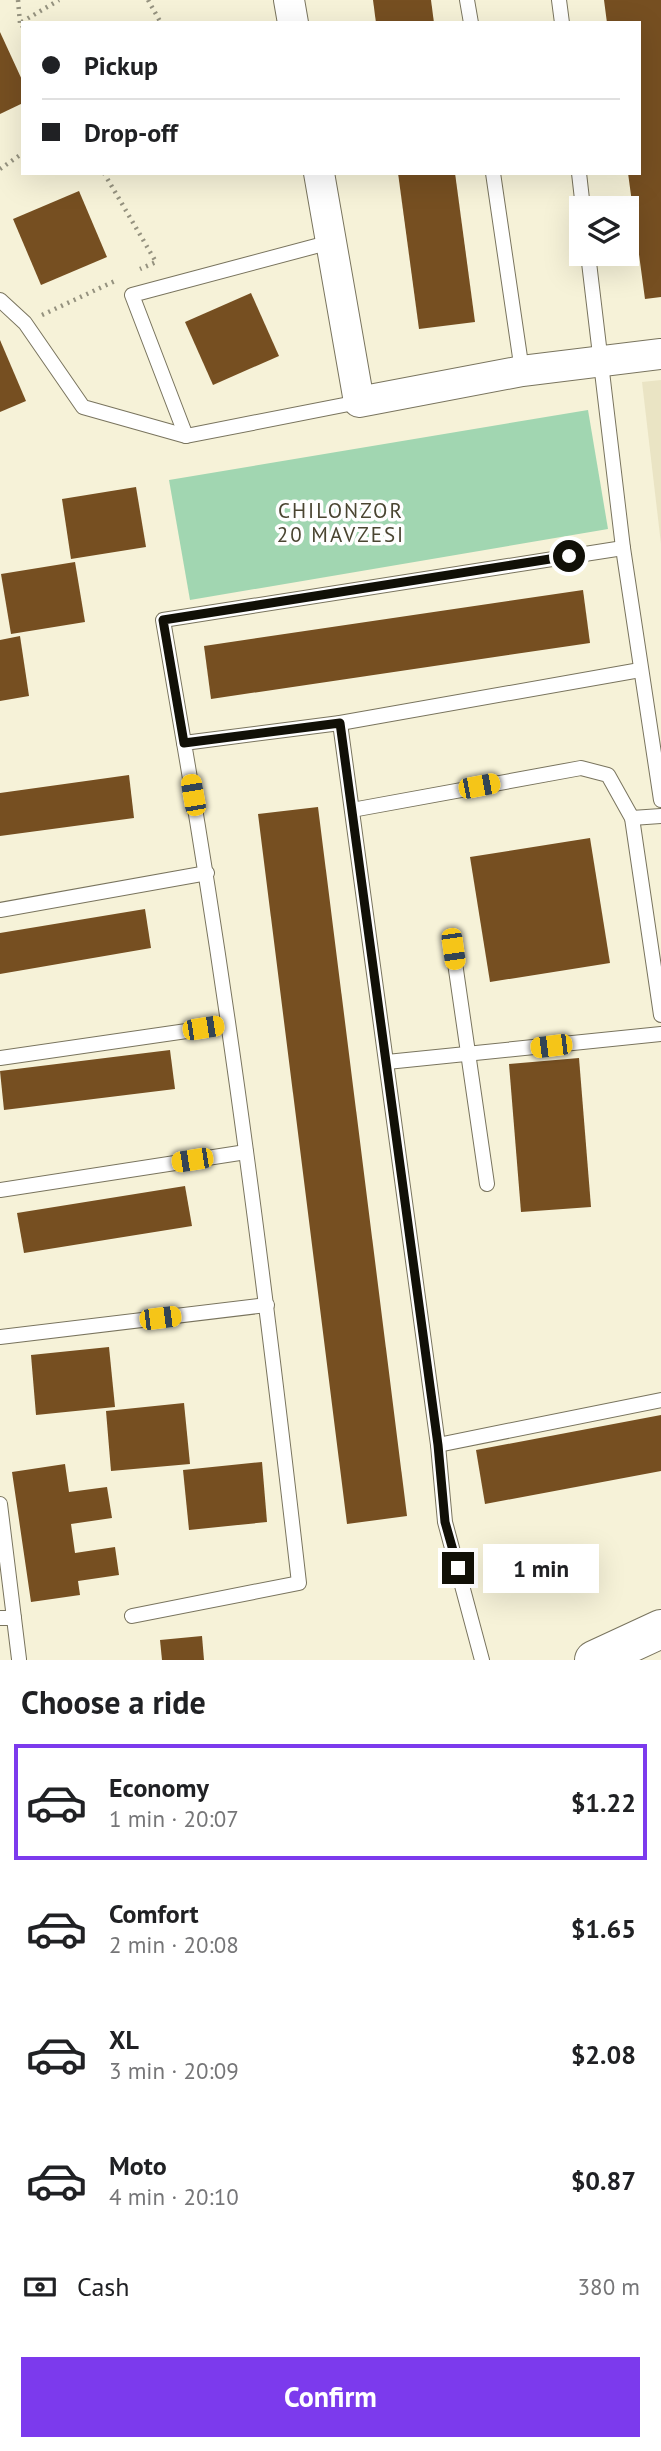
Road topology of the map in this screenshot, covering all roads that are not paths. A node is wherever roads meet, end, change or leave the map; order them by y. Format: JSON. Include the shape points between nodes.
{"nodes":[{"id":1,"x":289,"y":0,"type":"edge"},
{"id":2,"x":467,"y":0,"type":"edge"},
{"id":3,"x":559,"y":0,"type":"edge"},
{"id":4,"x":293,"y":21,"type":"edge"},
{"id":5,"x":471,"y":21,"type":"edge"},
{"id":6,"x":562,"y":21,"type":"edge"},
{"id":7,"x":319,"y":175,"type":"edge"},
{"id":8,"x":493,"y":175,"type":"edge"},
{"id":9,"x":579,"y":175,"type":"edge"},
{"id":10,"x":582,"y":196,"type":"edge"},
{"id":11,"x":331,"y":242,"type":"junction"},
{"id":12,"x":589,"y":266,"type":"edge"},
{"id":13,"x":0,"y":300,"type":"edge"},
{"id":14,"x":661,"y":354,"type":"edge"},
{"id":15,"x":600,"y":361,"type":"junction"},
{"id":16,"x":522,"y":371,"type":"junction"},
{"id":17,"x":359,"y":402,"type":"junction"},
{"id":18,"x":186,"y":436,"type":"junction"},
{"id":19,"x":623,"y":548,"type":"junction"},
{"id":20,"x":640,"y":670,"type":"junction"},
{"id":21,"x":340,"y":723,"type":"junction"},
{"id":22,"x":184,"y":743,"type":"junction"},
{"id":23,"x":661,"y":800,"type":"edge"},
{"id":24,"x":352,"y":810,"type":"junction"},
{"id":25,"x":661,"y":816,"type":"edge"},
{"id":26,"x":632,"y":818,"type":"junction"},
{"id":27,"x":207,"y":873,"type":"junction"},
{"id":28,"x":0,"y":910,"type":"edge"},
{"id":29,"x":453,"y":949,"type":"dead end"},
{"id":30,"x":661,"y":1015,"type":"edge"},
{"id":31,"x":228,"y":1025,"type":"junction"},
{"id":32,"x":661,"y":1034,"type":"edge"},
{"id":33,"x":468,"y":1056,"type":"junction"},
{"id":34,"x":0,"y":1058,"type":"edge"},
{"id":35,"x":387,"y":1062,"type":"junction"},
{"id":36,"x":246,"y":1152,"type":"junction"},
{"id":37,"x":487,"y":1184,"type":"dead end"},
{"id":38,"x":0,"y":1189,"type":"edge"},
{"id":39,"x":267,"y":1305,"type":"junction"},
{"id":40,"x":0,"y":1337,"type":"edge"},
{"id":41,"x":661,"y":1400,"type":"edge"},
{"id":42,"x":438,"y":1445,"type":"junction"},
{"id":43,"x":0,"y":1504,"type":"edge"},
{"id":44,"x":132,"y":1616,"type":"dead end"},
{"id":45,"x":7,"y":1618,"type":"edge"},
{"id":46,"x":661,"y":1629,"type":"edge"},
{"id":47,"x":19,"y":1659,"type":"edge"},
{"id":48,"x":482,"y":1660,"type":"edge"},
{"id":49,"x":594,"y":1660,"type":"edge"}],
"edges":[{"from":1,"to":4,"type":"street"},
{"from":2,"to":5,"type":"lane"},
{"from":3,"to":6,"type":"lane"},
{"from":7,"to":11,"type":"street"},
{"from":8,"to":16,"type":"lane"},
{"from":9,"to":10,"type":"lane"},
{"from":11,"to":17,"type":"street"},
{"from":11,"to":18,"type":"lane","via":[[132,295]]},
{"from":12,"to":15,"type":"lane"},
{"from":13,"to":18,"type":"lane","via":[[25,323],[83,407]]},
{"from":14,"to":15,"type":"street"},
{"from":15,"to":16,"type":"street"},
{"from":15,"to":19,"type":"lane"},
{"from":16,"to":17,"type":"street"},
{"from":17,"to":18,"type":"lane"},
{"from":19,"to":20,"type":"lane"},
{"from":19,"to":22,"type":"lane","via":[[163,620]]},
{"from":20,"to":21,"type":"lane"},
{"from":20,"to":23,"type":"lane"},
{"from":21,"to":22,"type":"lane"},
{"from":21,"to":24,"type":"lane"},
{"from":22,"to":27,"type":"lane"},
{"from":24,"to":26,"type":"lane","via":[[581,768],[608,775]]},
{"from":24,"to":35,"type":"lane"},
{"from":25,"to":26,"type":"lane"},
{"from":26,"to":30,"type":"lane"},
{"from":27,"to":28,"type":"lane"},
{"from":27,"to":31,"type":"lane"},
{"from":29,"to":33,"type":"lane"},
{"from":31,"to":34,"type":"lane"},
{"from":31,"to":36,"type":"lane"},
{"from":32,"to":33,"type":"lane"},
{"from":33,"to":35,"type":"lane"},
{"from":33,"to":37,"type":"lane"},
{"from":35,"to":42,"type":"lane"},
{"from":36,"to":38,"type":"lane"},
{"from":36,"to":39,"type":"lane"},
{"from":39,"to":40,"type":"lane"},
{"from":39,"to":44,"type":"lane","via":[[299,1583]]},
{"from":41,"to":42,"type":"lane"},
{"from":42,"to":48,"type":"lane","via":[[445,1522]]},
{"from":43,"to":45,"type":"lane"},
{"from":45,"to":47,"type":"lane"},
{"from":46,"to":49,"type":"main road"}]}
